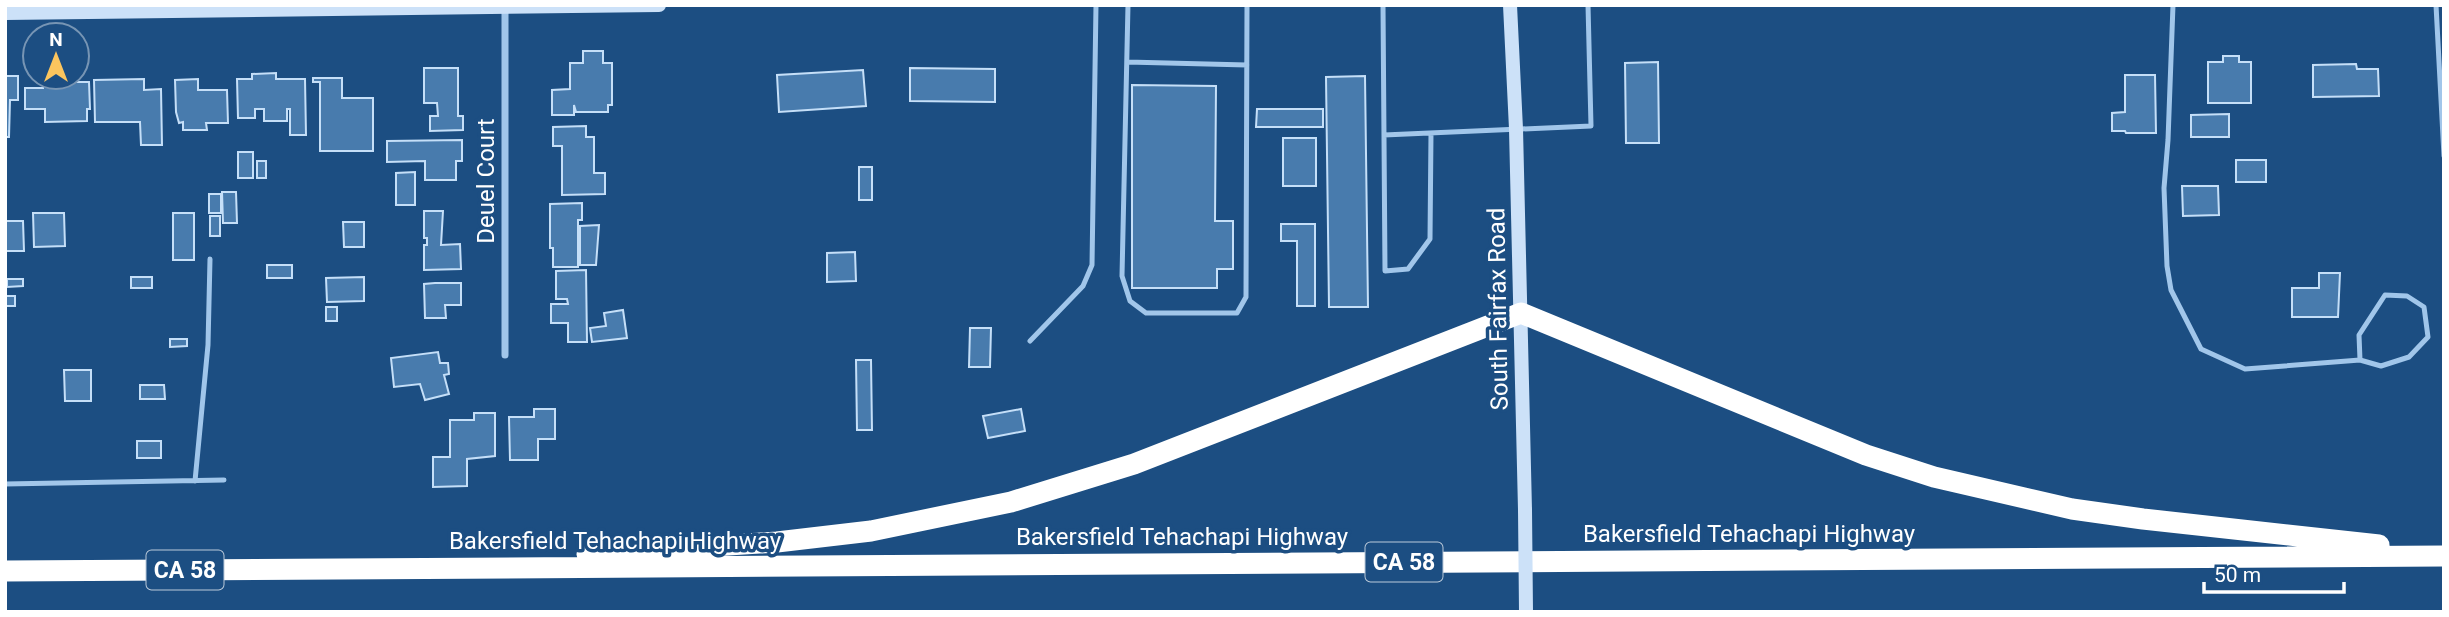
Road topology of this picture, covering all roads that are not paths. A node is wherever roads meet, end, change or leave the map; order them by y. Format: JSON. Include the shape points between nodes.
{"nodes":[{"id":1,"x":659,"y":5,"type":"edge"},
{"id":2,"x":1096,"y":5,"type":"edge"},
{"id":3,"x":1128,"y":5,"type":"edge"},
{"id":4,"x":1247,"y":5,"type":"edge"},
{"id":5,"x":1383,"y":5,"type":"edge"},
{"id":6,"x":1510,"y":5,"type":"edge"},
{"id":7,"x":1588,"y":5,"type":"edge"},
{"id":8,"x":2173,"y":5,"type":"edge"},
{"id":9,"x":2436,"y":5,"type":"edge"},
{"id":10,"x":505,"y":6,"type":"edge"},
{"id":11,"x":296,"y":7,"type":"edge"},
{"id":12,"x":5,"y":13,"type":"edge"},
{"id":13,"x":1127,"y":62,"type":"junction"},
{"id":14,"x":1247,"y":65,"type":"junction"},
{"id":15,"x":1516,"y":129,"type":"junction"},
{"id":16,"x":1431,"y":133,"type":"junction"},
{"id":17,"x":1384,"y":135,"type":"junction"},
{"id":18,"x":2444,"y":156,"type":"edge"},
{"id":19,"x":210,"y":259,"type":"dead end"},
{"id":20,"x":1521,"y":313,"type":"junction"},
{"id":21,"x":1030,"y":341,"type":"dead end"},
{"id":22,"x":505,"y":355,"type":"dead end"},
{"id":23,"x":2360,"y":360,"type":"junction"},
{"id":24,"x":224,"y":480,"type":"dead end"},
{"id":25,"x":195,"y":481,"type":"junction"},
{"id":26,"x":5,"y":484,"type":"edge"},
{"id":27,"x":2444,"y":554,"type":"edge"},
{"id":28,"x":365,"y":569,"type":"junction"},
{"id":29,"x":5,"y":571,"type":"edge"},
{"id":30,"x":1526,"y":612,"type":"edge"}],
"edges":[{"from":1,"to":10,"type":"main road"},
{"from":2,"to":21,"type":"lane","via":[[1092,265],[1083,286]]},
{"from":3,"to":13,"type":"lane"},
{"from":4,"to":14,"type":"lane"},
{"from":5,"to":17,"type":"lane"},
{"from":6,"to":15,"type":"main road","name":"South Fairfax Road"},
{"from":7,"to":15,"type":"lane","via":[[1591,126]]},
{"from":8,"to":23,"type":"lane","via":[[2164,188],[2167,267],[2171,290],[2201,349],[2245,369]]},
{"from":9,"to":18,"type":"lane"},
{"from":10,"to":11,"type":"main road"},
{"from":10,"to":22,"type":"street","name":"Deuel Court"},
{"from":11,"to":12,"type":"main road"},
{"from":13,"to":14,"type":"lane"},
{"from":13,"to":14,"type":"lane","via":[[1122,276],[1130,301],[1146,313],[1237,313],[1246,297]]},
{"from":15,"to":16,"type":"lane"},
{"from":15,"to":20,"type":"main road","name":"South Fairfax Road"},
{"from":16,"to":17,"type":"lane"},
{"from":16,"to":17,"type":"lane","via":[[1430,239],[1408,269],[1385,271]]},
{"from":19,"to":25,"type":"lane","via":[[208,345]]},
{"from":20,"to":27,"type":"highway","via":[[1866,456],[1934,477],[2143,519]]},
{"from":20,"to":28,"type":"highway","via":[[1134,464],[942,518],[777,542]]},
{"from":20,"to":30,"type":"main road","name":"South Fairfax Road","bridge":true},
{"from":23,"to":23,"type":"lane","via":[[2382,366],[2409,357],[2428,337],[2424,307],[2407,296],[2385,295],[2359,335]]},
{"from":24,"to":25,"type":"lane"},
{"from":25,"to":26,"type":"lane"},
{"from":27,"to":28,"type":"highway","name":"Bakersfield Tehachapi Highway","number":"CA 58"},
{"from":28,"to":29,"type":"highway","name":"Bakersfield Tehachapi Highway","number":"CA 58"}]}
